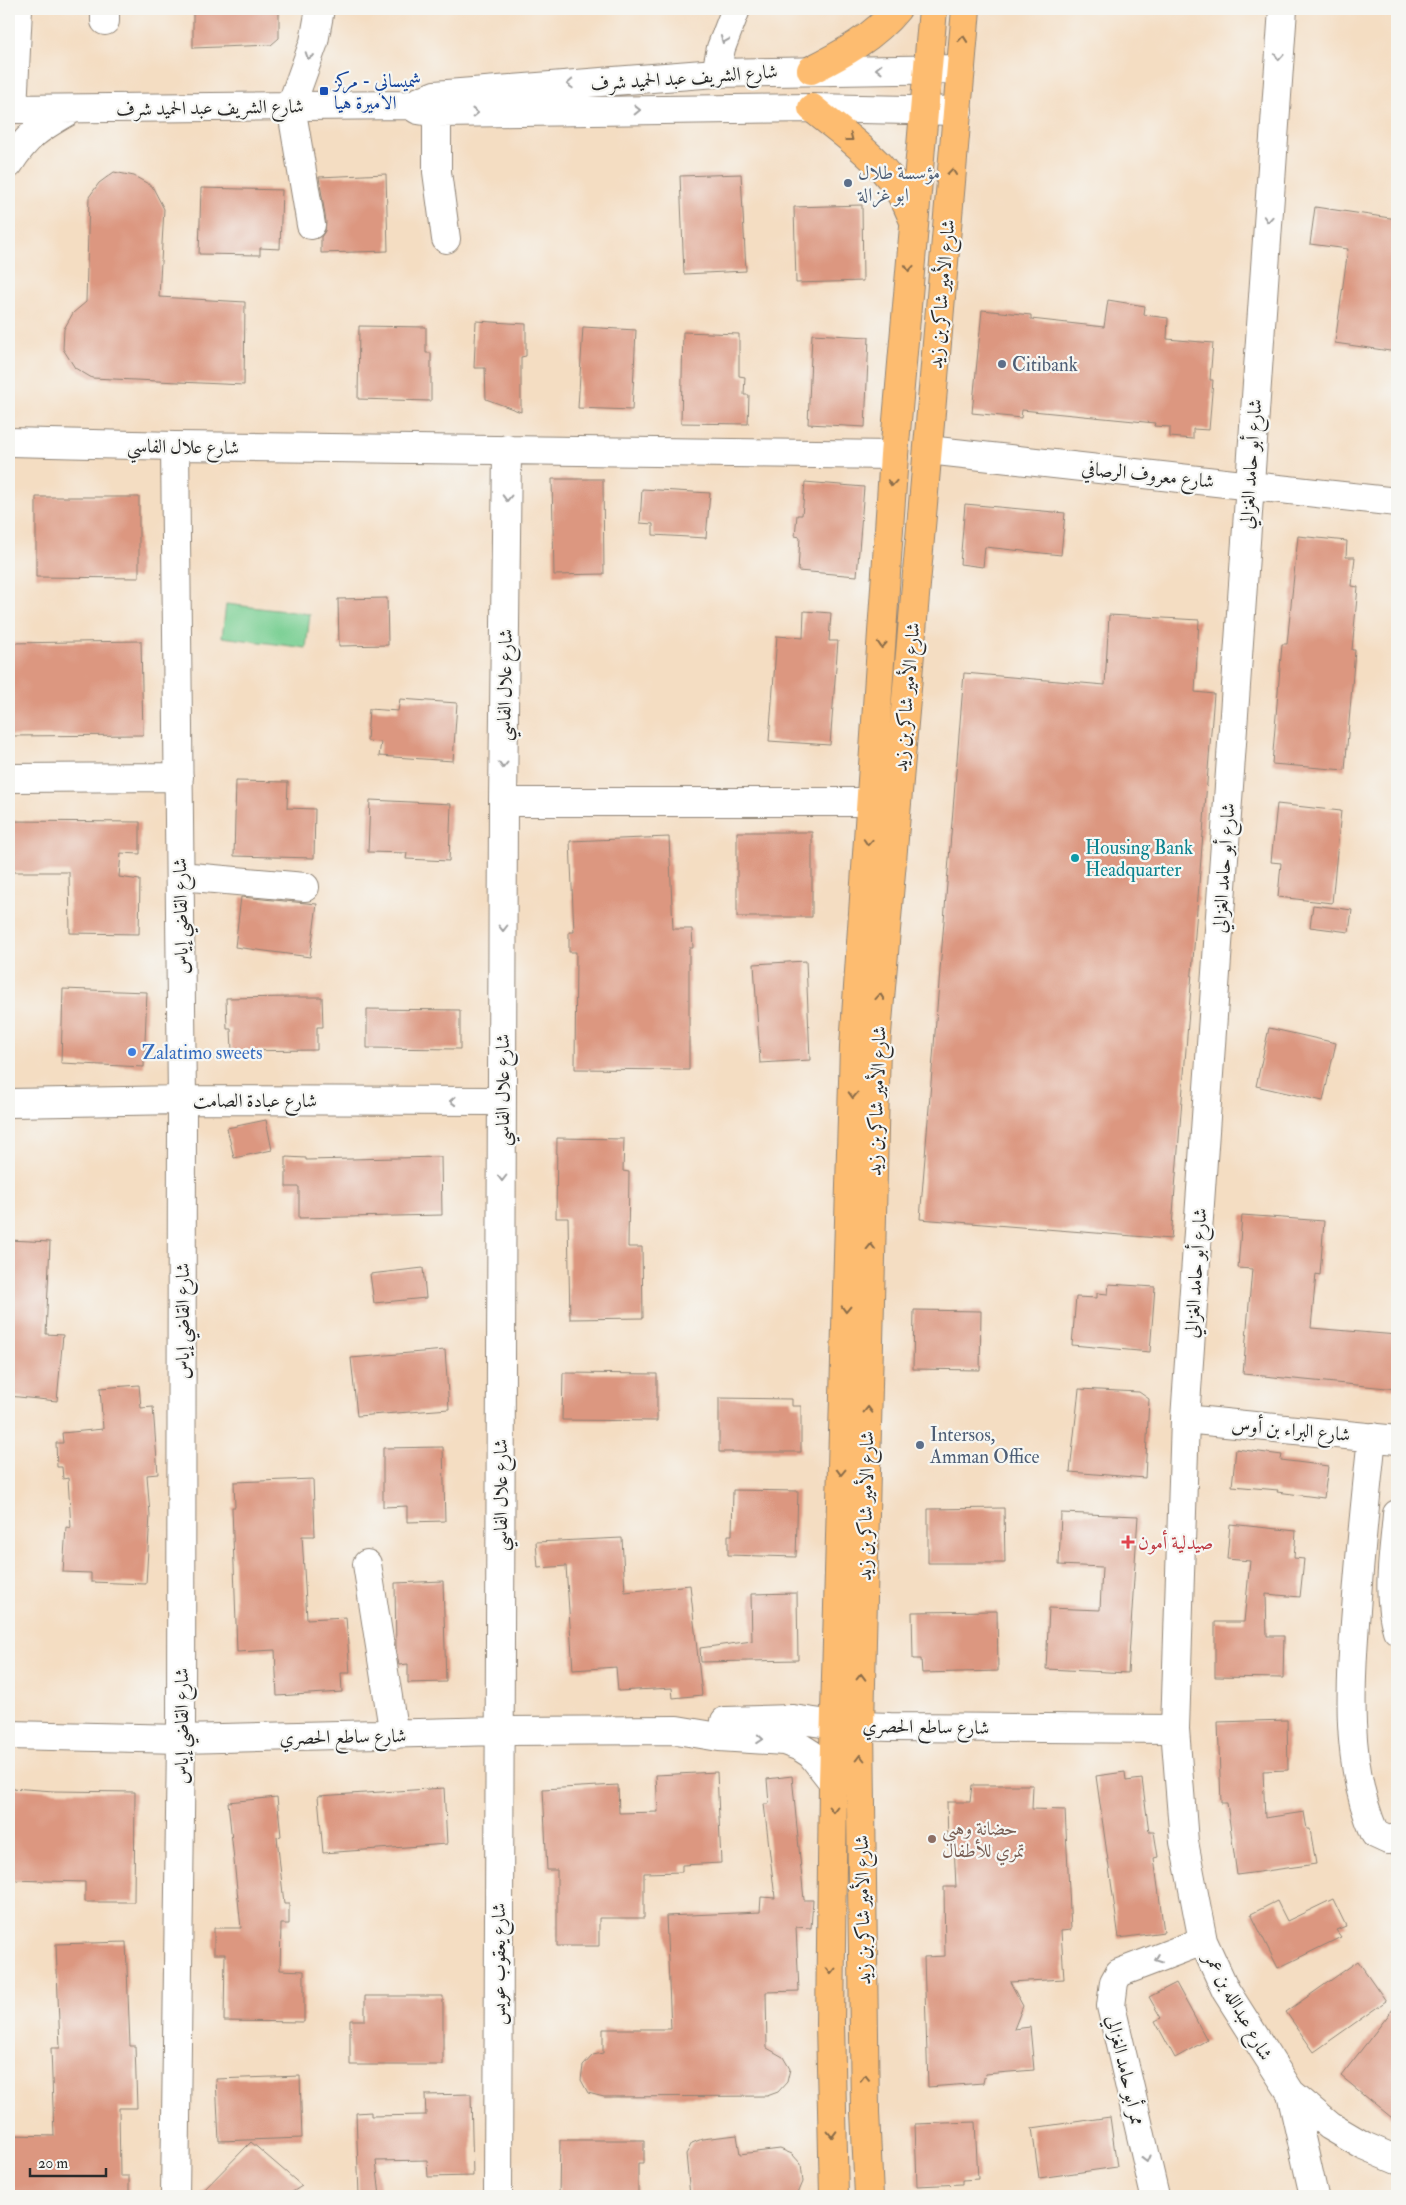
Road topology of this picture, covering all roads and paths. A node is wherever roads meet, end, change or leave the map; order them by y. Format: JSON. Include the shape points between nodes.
{"nodes":[{"id":1,"x":18,"y":9,"type":"edge"},
{"id":2,"x":320,"y":9,"type":"edge"},
{"id":3,"x":736,"y":9,"type":"edge"},
{"id":4,"x":896,"y":9,"type":"edge"},
{"id":5,"x":933,"y":9,"type":"edge"},
{"id":6,"x":966,"y":9,"type":"edge"},
{"id":7,"x":1283,"y":9,"type":"edge"},
{"id":8,"x":927,"y":68,"type":"junction"},
{"id":9,"x":961,"y":69,"type":"junction"},
{"id":10,"x":811,"y":70,"type":"junction"},
{"id":11,"x":716,"y":73,"type":"junction"},
{"id":12,"x":410,"y":105,"type":"junction"},
{"id":13,"x":291,"y":106,"type":"junction"},
{"id":14,"x":812,"y":108,"type":"junction"},
{"id":15,"x":11,"y":109,"type":"edge"},
{"id":16,"x":72,"y":110,"type":"junction"},
{"id":17,"x":924,"y":111,"type":"junction"},
{"id":18,"x":958,"y":111,"type":"junction"},
{"id":19,"x":437,"y":113,"type":"junction"},
{"id":20,"x":9,"y":164,"type":"edge"},
{"id":21,"x":914,"y":220,"type":"junction"},
{"id":22,"x":311,"y":225,"type":"dead end"},
{"id":23,"x":446,"y":239,"type":"dead end"},
{"id":24,"x":9,"y":442,"type":"edge"},
{"id":25,"x":175,"y":446,"type":"junction"},
{"id":26,"x":507,"y":449,"type":"junction"},
{"id":27,"x":928,"y":450,"type":"junction"},
{"id":28,"x":894,"y":455,"type":"junction"},
{"id":29,"x":1249,"y":485,"type":"junction"},
{"id":30,"x":1397,"y":502,"type":"edge"},
{"id":31,"x":179,"y":777,"type":"junction"},
{"id":32,"x":9,"y":778,"type":"edge"},
{"id":33,"x":503,"y":802,"type":"junction"},
{"id":34,"x":884,"y":804,"type":"junction"},
{"id":35,"x":180,"y":876,"type":"junction"},
{"id":36,"x":305,"y":887,"type":"dead end"},
{"id":37,"x":182,"y":1100,"type":"junction"},
{"id":38,"x":502,"y":1101,"type":"junction"},
{"id":39,"x":9,"y":1103,"type":"edge"},
{"id":40,"x":1185,"y":1420,"type":"junction"},
{"id":41,"x":1385,"y":1438,"type":"edge"},
{"id":42,"x":1397,"y":1514,"type":"edge"},
{"id":43,"x":367,"y":1564,"type":"dead end"},
{"id":44,"x":1397,"y":1630,"type":"edge"},
{"id":45,"x":848,"y":1725,"type":"junction"},
{"id":46,"x":1175,"y":1729,"type":"junction"},
{"id":47,"x":677,"y":1730,"type":"junction"},
{"id":48,"x":498,"y":1731,"type":"junction"},
{"id":49,"x":9,"y":1735,"type":"edge"},
{"id":50,"x":394,"y":1735,"type":"junction"},
{"id":51,"x":181,"y":1739,"type":"junction"},
{"id":52,"x":833,"y":1782,"type":"junction"},
{"id":53,"x":1397,"y":1838,"type":"edge"},
{"id":54,"x":1203,"y":1941,"type":"junction"},
{"id":55,"x":1291,"y":2093,"type":"junction"},
{"id":56,"x":1397,"y":2160,"type":"edge"},
{"id":57,"x":175,"y":2196,"type":"edge"},
{"id":58,"x":498,"y":2196,"type":"edge"},
{"id":59,"x":834,"y":2196,"type":"edge"},
{"id":60,"x":869,"y":2196,"type":"edge"},
{"id":61,"x":1156,"y":2196,"type":"edge"},
{"id":62,"x":1314,"y":2196,"type":"edge"}],
"edges":[{"from":1,"to":15,"type":"street"},
{"from":2,"to":13,"type":"street","one_way":true,"via":[[314,42]]},
{"from":3,"to":11,"type":"street","one_way":true,"via":[[721,48]]},
{"from":4,"to":10,"type":"main road","via":[[871,35],[842,55]]},
{"from":5,"to":8,"type":"main road","name":"شارع الأمير شاكر بن زيد"},
{"from":9,"to":6,"type":"main road","name":"شارع الأمير شاكر بن زيد","one_way":true},
{"from":7,"to":29,"type":"street","name":"شارع أبو حامد الغزالي","one_way":true},
{"from":8,"to":9,"type":"street","name":"شارع الشريف عبد الحميد شرف"},
{"from":8,"to":10,"type":"street","name":"شارع الشريف عبد الحميد شرف","one_way":true},
{"from":8,"to":17,"type":"main road","name":"شارع الأمير شاكر بن زيد"},
{"from":9,"to":18,"type":"main road","name":"شارع الأمير شاكر بن زيد"},
{"from":10,"to":11,"type":"street","name":"شارع الشريف عبد الحميد شرف"},
{"from":11,"to":12,"type":"street","name":"شارع الشريف عبد الحميد شرف","one_way":true,"via":[[444,94],[426,97]]},
{"from":12,"to":13,"type":"street","name":"شارع الشريف عبد الحميد شرف"},
{"from":12,"to":19,"type":"street","name":"شارع الشريف عبد الحميد شرف","via":[[418,110]]},
{"from":13,"to":16,"type":"street","name":"شارع الشريف عبد الحميد شرف"},
{"from":13,"to":22,"type":"street"},
{"from":14,"to":17,"type":"street","name":"شارع الشريف عبد الحميد شرف"},
{"from":19,"to":14,"type":"street","name":"شارع الشريف عبد الحميد شرف","one_way":true},
{"from":14,"to":21,"type":"main road","one_way":true,"via":[[861,147],[891,177],[901,190]]},
{"from":15,"to":16,"type":"street","name":"شارع الشريف عبد الحميد شرف"},
{"from":16,"to":20,"type":"street","via":[[35,131]]},
{"from":17,"to":18,"type":"street","name":"شارع الشريف عبد الحميد شرف"},
{"from":17,"to":21,"type":"main road","name":"شارع الأمير شاكر بن زيد"},
{"from":27,"to":18,"type":"main road","name":"شارع الأمير شاكر بن زيد","one_way":true},
{"from":19,"to":23,"type":"street","via":[[438,172]]},
{"from":21,"to":28,"type":"main road","name":"شارع الأمير شاكر بن زيد","one_way":true},
{"from":24,"to":25,"type":"street","name":"شارع علال الفاسي"},
{"from":25,"to":26,"type":"street","name":"شارع علال الفاسي"},
{"from":25,"to":31,"type":"street","name":"شارع القاضي إياس"},
{"from":26,"to":28,"type":"street","name":"شارع علال الفاسي"},
{"from":26,"to":33,"type":"street","name":"شارع علال الفاسي","one_way":true},
{"from":27,"to":29,"type":"street","name":"شارع معروف الرصافي"},
{"from":27,"to":34,"type":"main road","name":"شارع الأمير شاكر بن زيد"},
{"from":28,"to":34,"type":"main road","name":"شارع الأمير شاكر بن زيد","one_way":true},
{"from":29,"to":30,"type":"street","name":"شارع معروف الرصافي"},
{"from":29,"to":40,"type":"street","name":"شارع أبو حامد الغزالي"},
{"from":31,"to":32,"type":"street"},
{"from":31,"to":35,"type":"street","name":"شارع القاضي إياس"},
{"from":33,"to":34,"type":"street"},
{"from":33,"to":38,"type":"street","name":"شارع علال الفاسي","one_way":true},
{"from":34,"to":45,"type":"main road","name":"شارع الأمير شاكر بن زيد","via":[[854,1046],[836,1647]]},
{"from":35,"to":36,"type":"street"},
{"from":35,"to":37,"type":"street","name":"شارع القاضي إياس"},
{"from":38,"to":37,"type":"street","name":"شارع عبادة الصامت","one_way":true},
{"from":37,"to":39,"type":"street","name":"شارع عبادة الصامت"},
{"from":37,"to":51,"type":"street","name":"شارع القاضي إياس"},
{"from":38,"to":48,"type":"street","name":"شارع علال الفاسي","one_way":true},
{"from":40,"to":41,"type":"street","name":"شارع البراء بن أوس"},
{"from":40,"to":46,"type":"street","name":"شارع أبو حامد الغزالي"},
{"from":41,"to":53,"type":"street","via":[[1351,1672],[1355,1762],[1366,1812],[1375,1834],[1388,1840]]},
{"from":42,"to":44,"type":"street","via":[[1391,1595]]},
{"from":43,"to":50,"type":"street"},
{"from":45,"to":46,"type":"street","name":"شارع ساطع الحصري"},
{"from":45,"to":47,"type":"street","name":"شارع ساطع الحصري","via":[[758,1719],[718,1721]]},
{"from":45,"to":52,"type":"main road","name":"شارع الأمير شاكر بن زيد"},
{"from":60,"to":45,"type":"main road","name":"شارع الأمير شاكر بن زيد","one_way":true},
{"from":46,"to":54,"type":"street","name":"شارع عبدالله بن عمر","via":[[1184,1842]]},
{"from":47,"to":48,"type":"street","name":"شارع ساطع الحصري"},
{"from":47,"to":52,"type":"street","name":"شارع ساطع الحصري","one_way":true,"via":[[792,1744],[811,1754]]},
{"from":48,"to":50,"type":"street","name":"شارع ساطع الحصري"},
{"from":48,"to":58,"type":"street","name":"شارع يعقوب عويس"},
{"from":49,"to":51,"type":"street","name":"شارع ساطع الحصري"},
{"from":50,"to":51,"type":"street","name":"شارع ساطع الحصري"},
{"from":51,"to":57,"type":"street","name":"شارع القاضي إياس"},
{"from":52,"to":59,"type":"main road","name":"شارع الأمير شاكر بن زيد","one_way":true,"via":[[830,2024]]},
{"from":54,"to":55,"type":"street","name":"شارع عبدالله بن عمر","via":[[1226,1991]]},
{"from":54,"to":61,"type":"street","name":"ممر أبو حامد الغزالي","one_way":true,"via":[[1119,1973],[1114,1982],[1111,2006]]},
{"from":55,"to":56,"type":"street","name":"شارع عبدالله بن عمر","via":[[1330,2126]]},
{"from":55,"to":62,"type":"street"}]}
